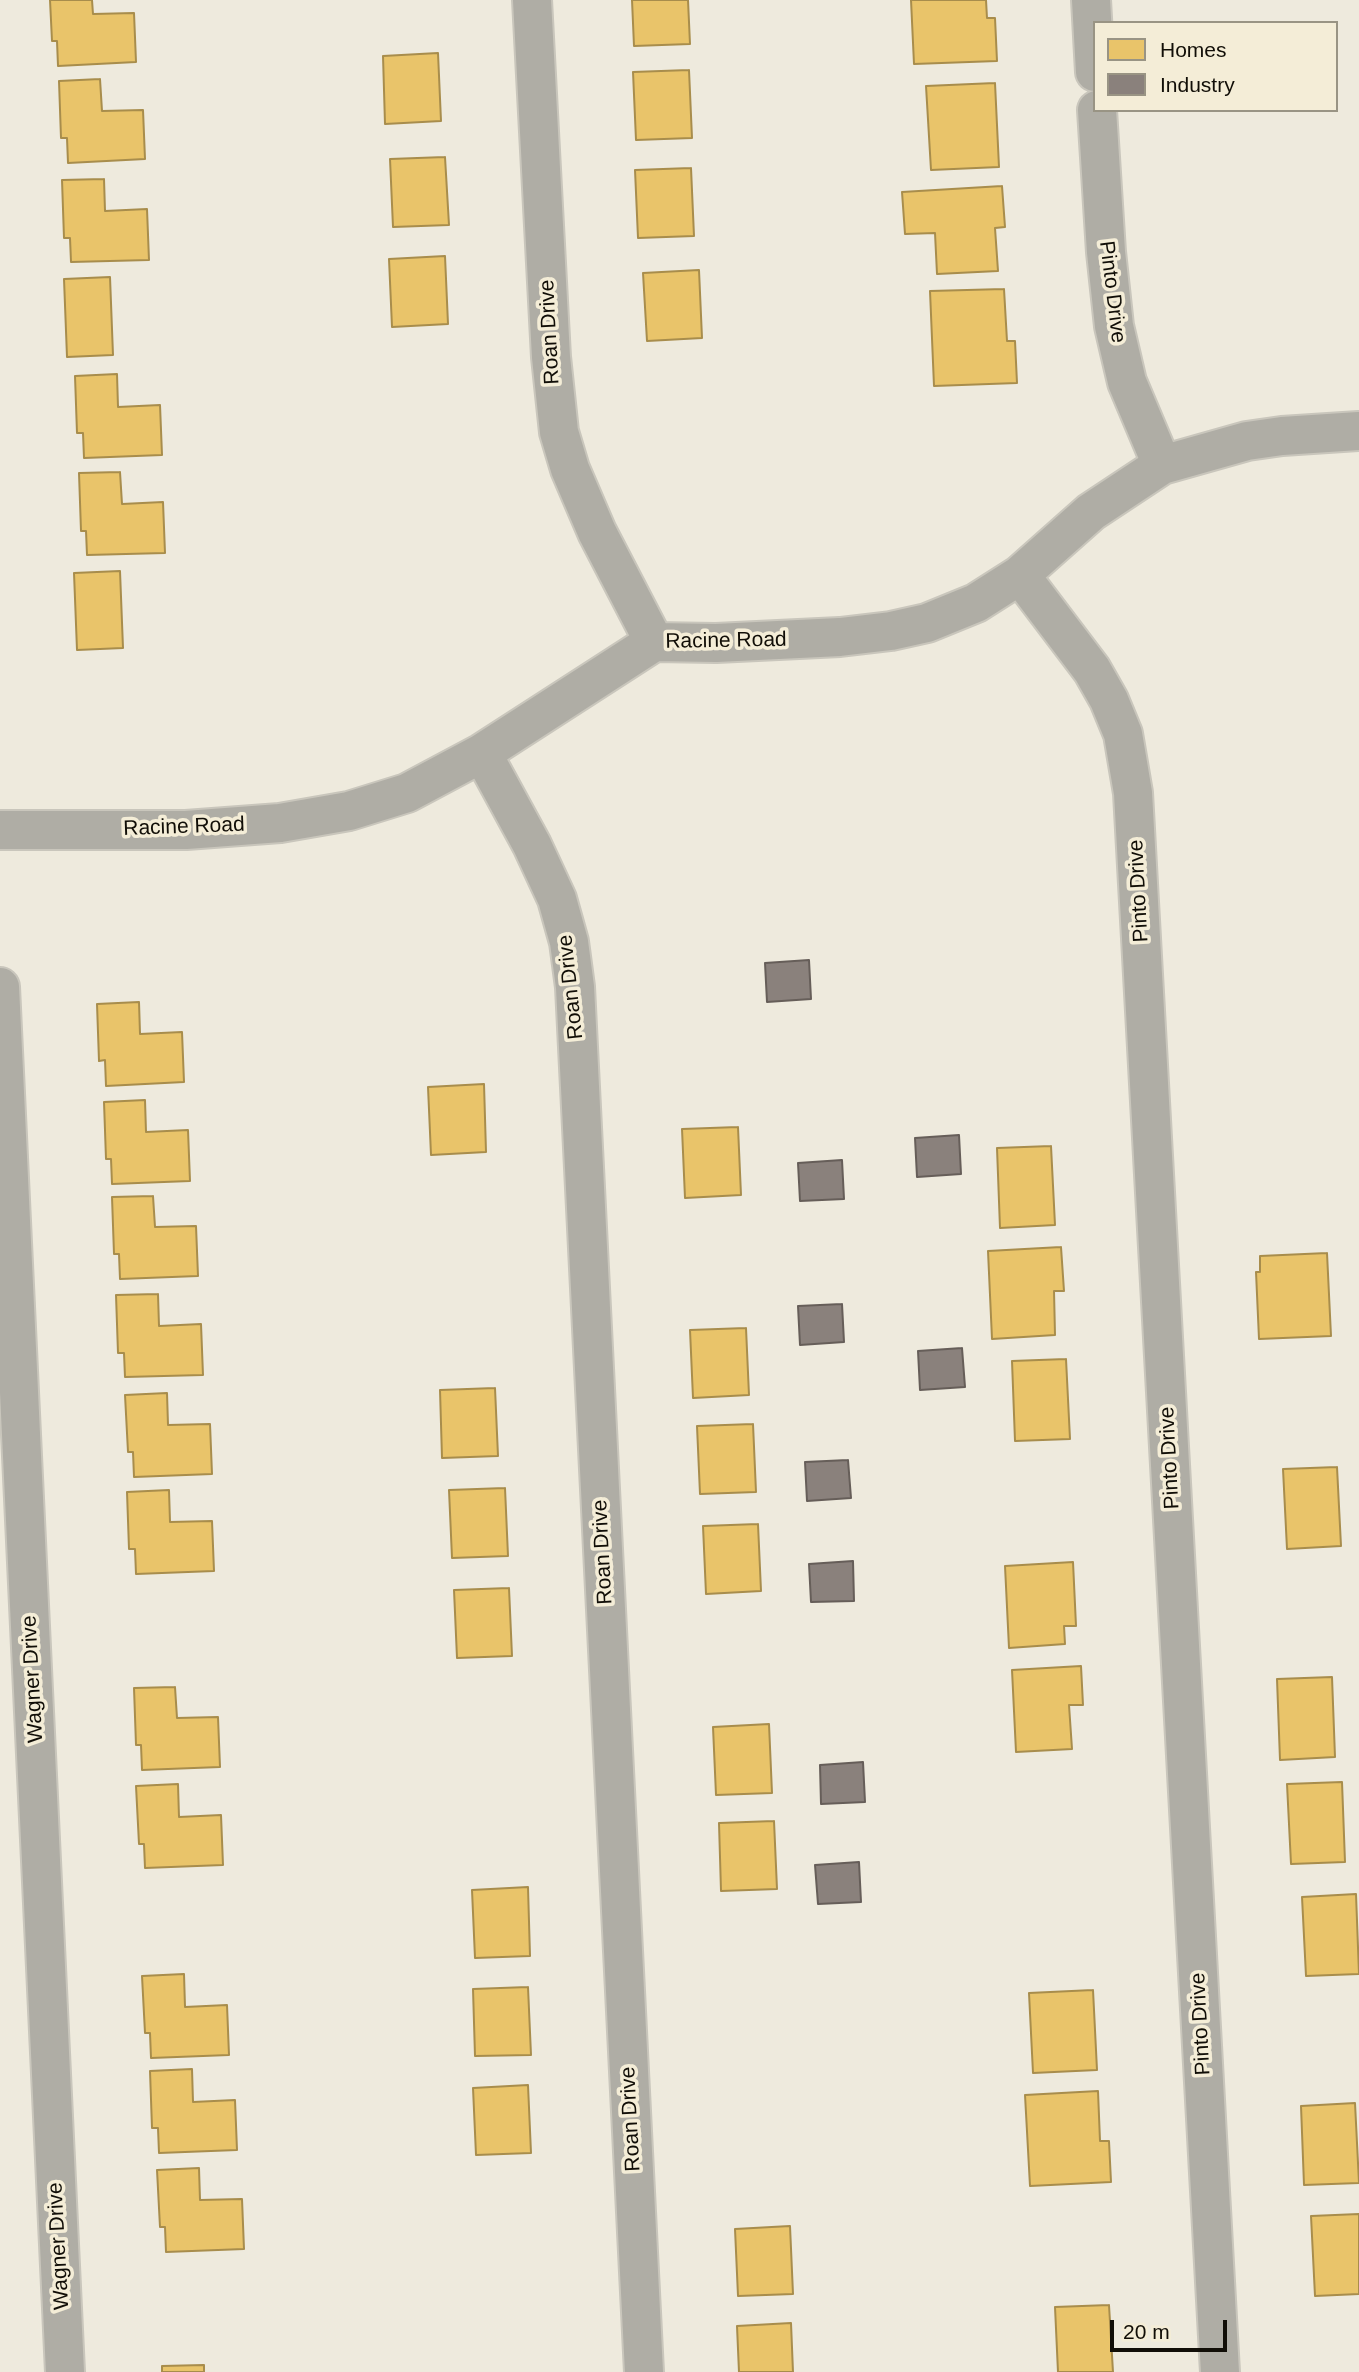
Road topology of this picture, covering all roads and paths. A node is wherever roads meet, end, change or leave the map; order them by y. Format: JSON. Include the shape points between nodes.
{"nodes":[{"id":1,"x":532,"y":0,"type":"edge"},
{"id":2,"x":1091,"y":0,"type":"edge"},
{"id":3,"x":1093,"y":36,"type":"edge"},
{"id":4,"x":1097,"y":112,"type":"edge"},
{"id":5,"x":1359,"y":431,"type":"edge"},
{"id":6,"x":1162,"y":465,"type":"junction"},
{"id":7,"x":1020,"y":575,"type":"junction"},
{"id":8,"x":654,"y":642,"type":"junction"},
{"id":9,"x":482,"y":752,"type":"junction"},
{"id":10,"x":0,"y":830,"type":"edge"},
{"id":11,"x":0,"y":987,"type":"edge"},
{"id":12,"x":65,"y":2372,"type":"edge"},
{"id":13,"x":644,"y":2372,"type":"edge"},
{"id":14,"x":1220,"y":2372,"type":"edge"}],
"edges":[{"from":1,"to":8,"type":"street","name":"Roan Drive","via":[[559,432],[597,532]]},
{"from":2,"to":3,"type":"street"},
{"from":4,"to":6,"type":"street","name":"Pinto Drive","via":[[1114,326],[1127,382]]},
{"from":5,"to":6,"type":"street","name":"Racine Road","via":[[1247,441]]},
{"from":6,"to":7,"type":"street","name":"Racine Road","via":[[1091,512]]},
{"from":7,"to":8,"type":"street","name":"Racine Road","via":[[976,603],[927,623],[891,631],[840,638]]},
{"from":7,"to":14,"type":"street","name":"Pinto Drive","via":[[1110,700],[1123,734],[1133,793]]},
{"from":8,"to":9,"type":"street","name":"Racine Road"},
{"from":9,"to":10,"type":"street","name":"Racine Road","via":[[407,793],[349,811],[280,823],[186,830]]},
{"from":9,"to":13,"type":"street","name":"Roan Drive","via":[[557,899],[575,987]]},
{"from":11,"to":12,"type":"street","name":"Wagner Drive"}]}
